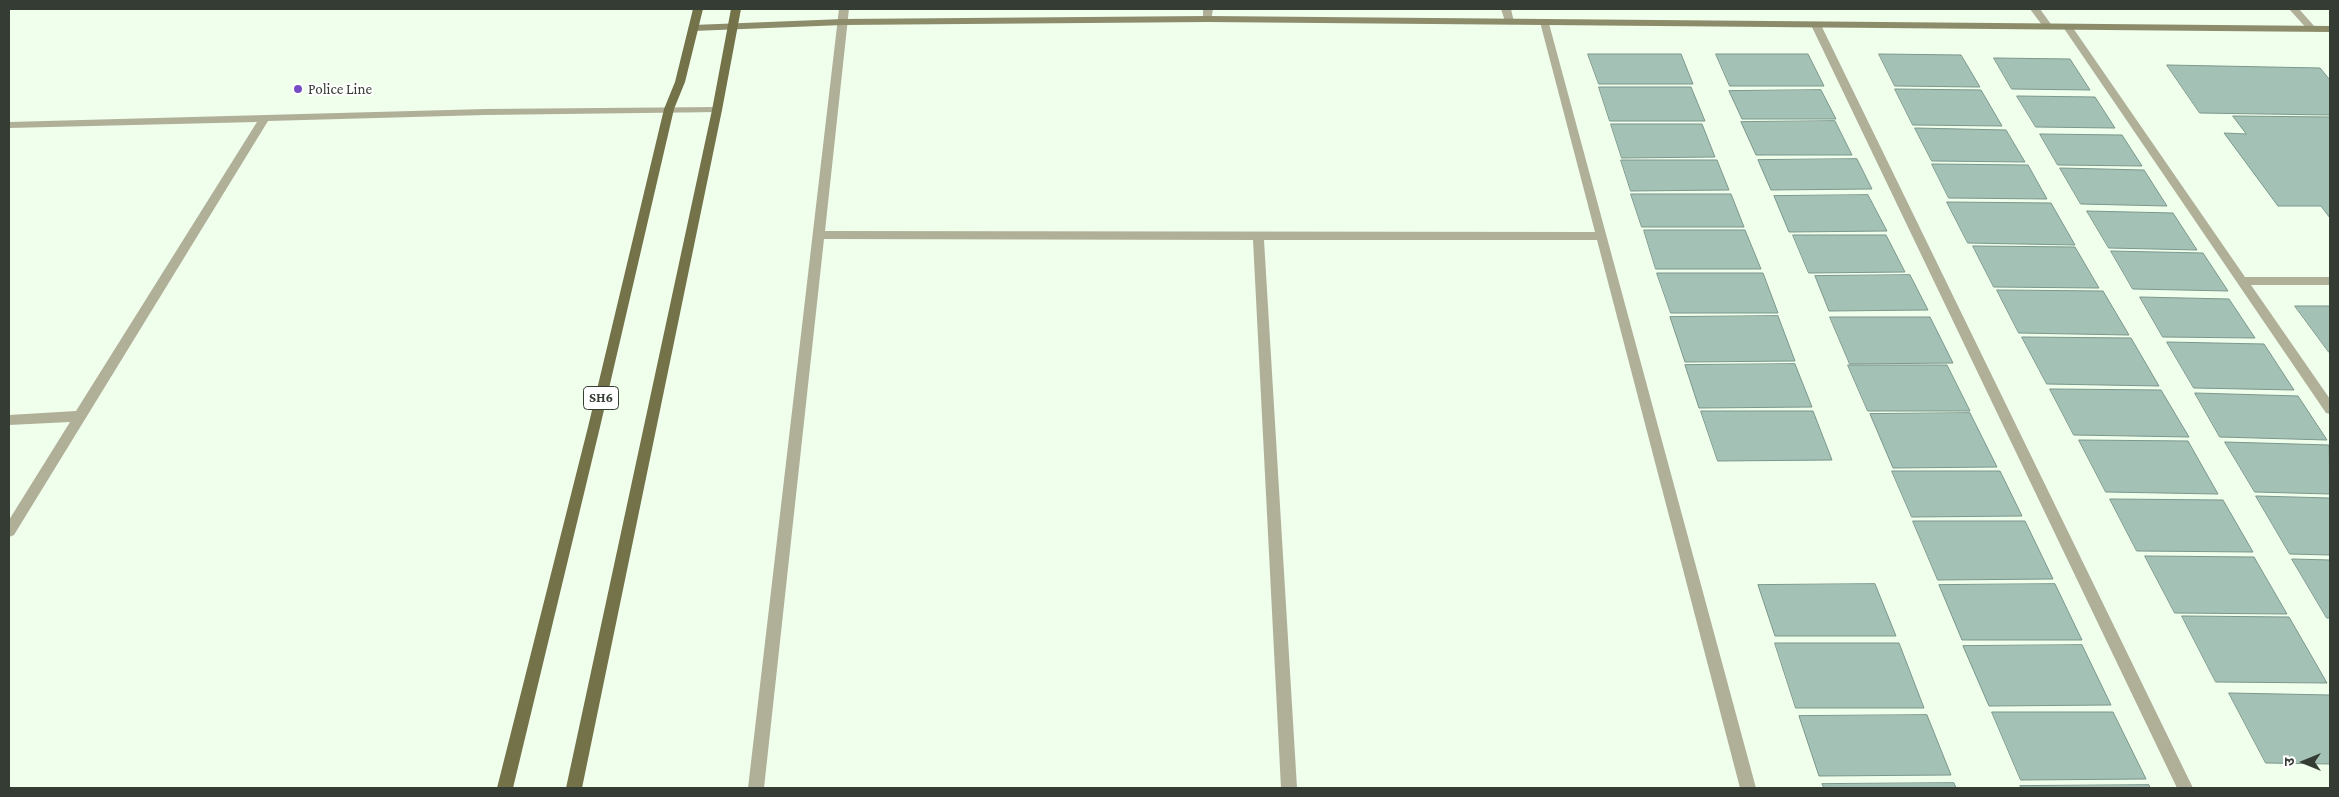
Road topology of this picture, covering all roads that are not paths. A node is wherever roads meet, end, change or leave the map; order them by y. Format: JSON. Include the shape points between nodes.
{"nodes":[{"id":1,"x":698,"y":9,"type":"edge"},
{"id":2,"x":736,"y":9,"type":"edge"},
{"id":3,"x":1506,"y":9,"type":"edge"},
{"id":4,"x":2035,"y":9,"type":"edge"},
{"id":5,"x":2294,"y":9,"type":"edge"},
{"id":6,"x":1208,"y":14,"type":"edge"},
{"id":7,"x":844,"y":15,"type":"edge"},
{"id":8,"x":1509,"y":22,"type":"junction"},
{"id":9,"x":1545,"y":22,"type":"junction"},
{"id":10,"x":1816,"y":25,"type":"junction"},
{"id":11,"x":733,"y":26,"type":"junction"},
{"id":12,"x":2048,"y":27,"type":"junction"},
{"id":13,"x":2068,"y":27,"type":"junction"},
{"id":14,"x":693,"y":28,"type":"junction"},
{"id":15,"x":2312,"y":29,"type":"junction"},
{"id":16,"x":2330,"y":29,"type":"edge"},
{"id":17,"x":669,"y":109,"type":"junction"},
{"id":18,"x":717,"y":110,"type":"junction"},
{"id":19,"x":265,"y":117,"type":"junction"},
{"id":20,"x":9,"y":125,"type":"edge"},
{"id":21,"x":820,"y":235,"type":"junction"},
{"id":22,"x":1258,"y":235,"type":"junction"},
{"id":23,"x":1602,"y":236,"type":"junction"},
{"id":24,"x":2242,"y":281,"type":"junction"},
{"id":25,"x":2330,"y":281,"type":"edge"},
{"id":26,"x":2330,"y":409,"type":"edge"},
{"id":27,"x":80,"y":416,"type":"junction"},
{"id":28,"x":9,"y":420,"type":"edge"},
{"id":29,"x":9,"y":531,"type":"edge"},
{"id":30,"x":505,"y":788,"type":"edge"},
{"id":31,"x":574,"y":788,"type":"edge"},
{"id":32,"x":756,"y":788,"type":"edge"},
{"id":33,"x":1289,"y":788,"type":"edge"},
{"id":34,"x":1748,"y":788,"type":"edge"},
{"id":35,"x":2185,"y":788,"type":"edge"}],
"edges":[{"from":1,"to":14,"type":"main road","number":"SH6"},
{"from":2,"to":11,"type":"main road"},
{"from":3,"to":8,"type":"street"},
{"from":4,"to":12,"type":"street"},
{"from":5,"to":15,"type":"street"},
{"from":6,"to":7,"type":"street"},
{"from":6,"to":8,"type":"street"},
{"from":7,"to":11,"type":"street"},
{"from":7,"to":21,"type":"street"},
{"from":8,"to":9,"type":"street"},
{"from":9,"to":10,"type":"street"},
{"from":9,"to":23,"type":"street"},
{"from":10,"to":12,"type":"street"},
{"from":10,"to":35,"type":"street"},
{"from":11,"to":14,"type":"street"},
{"from":11,"to":18,"type":"main road"},
{"from":12,"to":13,"type":"street"},
{"from":13,"to":15,"type":"street"},
{"from":13,"to":24,"type":"street"},
{"from":14,"to":17,"type":"main road","number":"SH6","via":[[680,82]]},
{"from":15,"to":16,"type":"street"},
{"from":17,"to":18,"type":"street"},
{"from":17,"to":19,"type":"street"},
{"from":17,"to":30,"type":"main road","number":"SH6"},
{"from":18,"to":31,"type":"main road"},
{"from":19,"to":20,"type":"street"},
{"from":19,"to":27,"type":"street"},
{"from":21,"to":22,"type":"street"},
{"from":21,"to":32,"type":"street"},
{"from":22,"to":23,"type":"street"},
{"from":22,"to":33,"type":"street"},
{"from":23,"to":34,"type":"street"},
{"from":24,"to":25,"type":"street"},
{"from":24,"to":26,"type":"street"},
{"from":27,"to":28,"type":"street"},
{"from":27,"to":29,"type":"street"}]}
